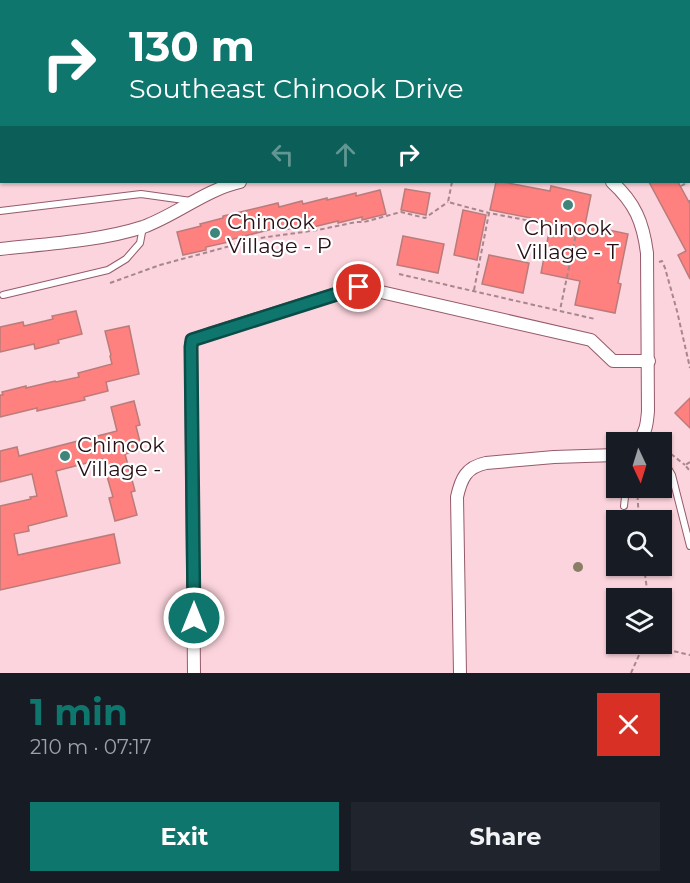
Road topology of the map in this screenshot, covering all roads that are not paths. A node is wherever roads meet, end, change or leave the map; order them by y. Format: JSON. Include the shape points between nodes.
{"nodes":[{"id":1,"x":237,"y":183,"type":"edge"},
{"id":2,"x":613,"y":183,"type":"edge"},
{"id":3,"x":195,"y":201,"type":"junction"},
{"id":4,"x":0,"y":211,"type":"edge"},
{"id":5,"x":143,"y":227,"type":"junction"},
{"id":6,"x":0,"y":249,"type":"edge"},
{"id":7,"x":3,"y":295,"type":"dead end"},
{"id":8,"x":649,"y":361,"type":"junction"},
{"id":9,"x":645,"y":432,"type":"edge"},
{"id":10,"x":606,"y":455,"type":"edge"},
{"id":11,"x":672,"y":475,"type":"edge"},
{"id":12,"x":625,"y":498,"type":"edge"},
{"id":13,"x":624,"y":506,"type":"dead end"},
{"id":14,"x":690,"y":546,"type":"edge"},
{"id":15,"x":194,"y":673,"type":"edge"},
{"id":16,"x":460,"y":673,"type":"edge"}],
"edges":[{"from":1,"to":3,"type":"street"},
{"from":2,"to":8,"type":"street","via":[[633,207],[645,237]]},
{"from":3,"to":4,"type":"lane","via":[[141,194]]},
{"from":3,"to":5,"type":"street"},
{"from":5,"to":6,"type":"street","via":[[76,241]]},
{"from":5,"to":7,"type":"lane","via":[[140,243],[126,259],[108,270]]},
{"from":8,"to":9,"type":"street"},
{"from":8,"to":15,"type":"street","via":[[613,361],[591,340],[359,287],[192,340]]},
{"from":10,"to":16,"type":"street","via":[[486,463],[476,465],[462,480],[457,497]]},
{"from":11,"to":14,"type":"lane"},
{"from":12,"to":13,"type":"lane"}]}
